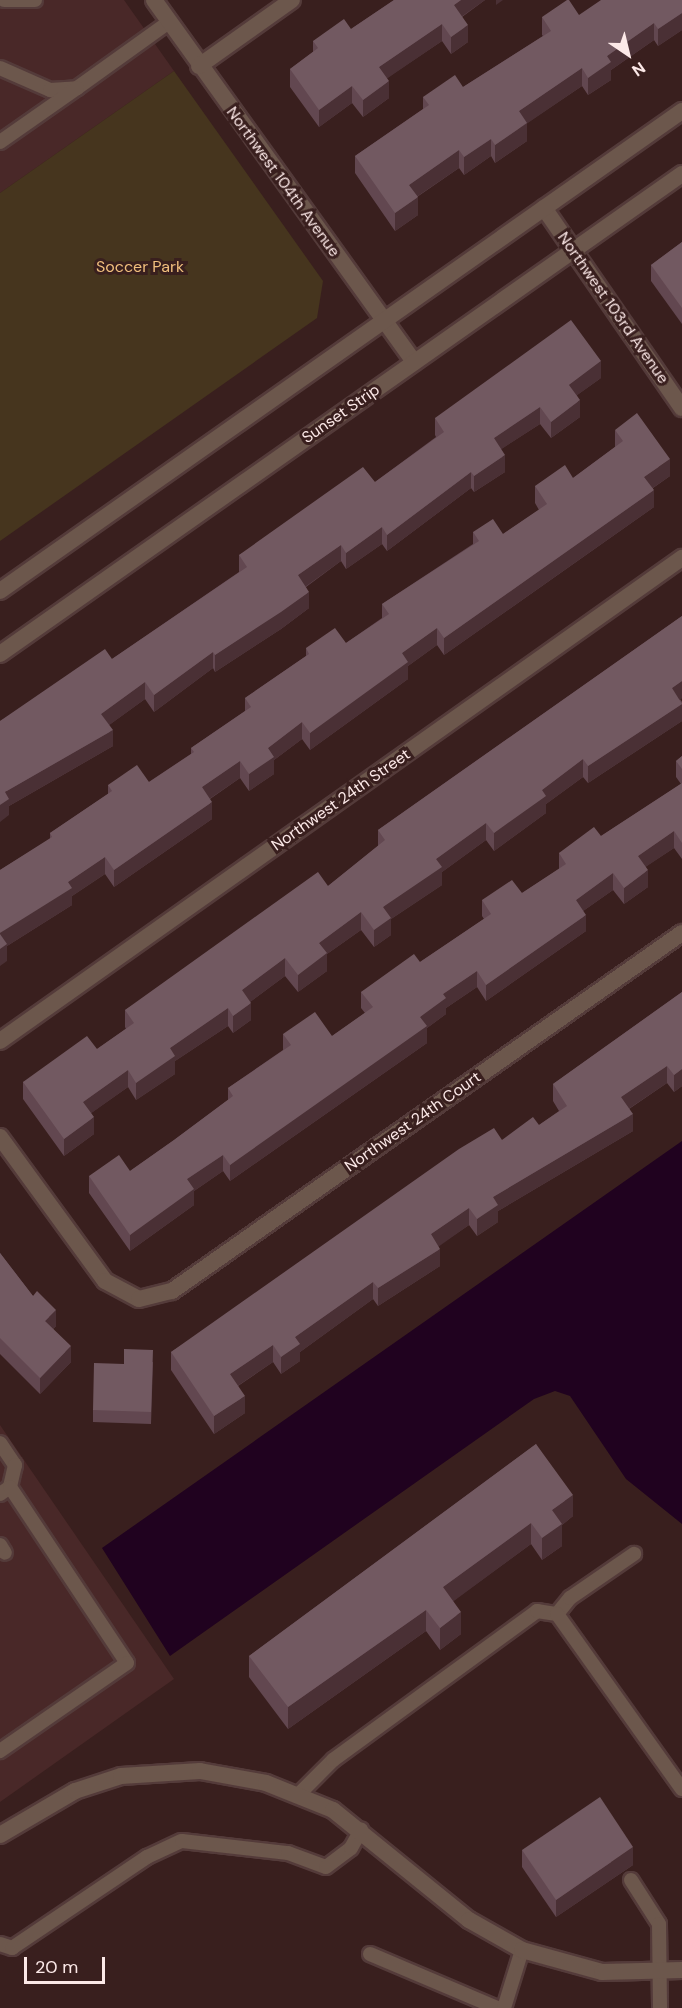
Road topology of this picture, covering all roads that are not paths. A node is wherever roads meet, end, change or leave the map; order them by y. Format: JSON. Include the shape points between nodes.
{"nodes":[{"id":1,"x":4,"y":0,"type":"edge"},
{"id":2,"x":35,"y":0,"type":"edge"},
{"id":3,"x":154,"y":0,"type":"edge"},
{"id":4,"x":292,"y":0,"type":"edge"},
{"id":5,"x":169,"y":22,"type":"junction"},
{"id":6,"x":199,"y":66,"type":"junction"},
{"id":7,"x":0,"y":68,"type":"edge"},
{"id":8,"x":76,"y":88,"type":"junction"},
{"id":9,"x":682,"y":111,"type":"edge"},
{"id":10,"x":0,"y":142,"type":"edge"},
{"id":11,"x":682,"y":174,"type":"edge"},
{"id":12,"x":544,"y":208,"type":"junction"},
{"id":13,"x":573,"y":250,"type":"junction"},
{"id":14,"x":384,"y":320,"type":"junction"},
{"id":15,"x":414,"y":362,"type":"junction"},
{"id":16,"x":682,"y":408,"type":"edge"},
{"id":17,"x":682,"y":558,"type":"edge"},
{"id":18,"x":0,"y":591,"type":"edge"},
{"id":19,"x":0,"y":654,"type":"edge"},
{"id":20,"x":682,"y":933,"type":"edge"},
{"id":21,"x":0,"y":1041,"type":"edge"},
{"id":22,"x":0,"y":1137,"type":"edge"},
{"id":23,"x":0,"y":1443,"type":"edge"},
{"id":24,"x":5,"y":1491,"type":"edge"},
{"id":25,"x":634,"y":1554,"type":"dead end"},
{"id":26,"x":557,"y":1614,"type":"junction"},
{"id":27,"x":0,"y":1751,"type":"edge"},
{"id":28,"x":682,"y":1789,"type":"edge"},
{"id":29,"x":299,"y":1794,"type":"junction"},
{"id":30,"x":361,"y":1830,"type":"junction"},
{"id":31,"x":0,"y":1835,"type":"edge"},
{"id":32,"x":631,"y":1880,"type":"dead end"},
{"id":33,"x":0,"y":1944,"type":"edge"},
{"id":34,"x":522,"y":1950,"type":"junction"},
{"id":35,"x":370,"y":1954,"type":"dead end"},
{"id":36,"x":682,"y":1970,"type":"edge"},
{"id":37,"x":658,"y":1974,"type":"junction"},
{"id":38,"x":497,"y":2008,"type":"edge"},
{"id":39,"x":504,"y":2008,"type":"edge"},
{"id":40,"x":660,"y":2008,"type":"edge"}],
"edges":[{"from":1,"to":2,"type":"lane"},
{"from":3,"to":5,"type":"street","name":"Northwest 104th Avenue"},
{"from":4,"to":6,"type":"street"},
{"from":5,"to":6,"type":"street","name":"Northwest 104th Avenue"},
{"from":5,"to":8,"type":"lane"},
{"from":6,"to":14,"type":"street","name":"Northwest 104th Avenue"},
{"from":7,"to":8,"type":"lane","via":[[50,90]]},
{"from":8,"to":10,"type":"lane"},
{"from":9,"to":12,"type":"street"},
{"from":11,"to":13,"type":"street","name":"Sunset Strip"},
{"from":12,"to":13,"type":"street","name":"Northwest 103rd Avenue"},
{"from":12,"to":14,"type":"street"},
{"from":13,"to":15,"type":"street","name":"Sunset Strip"},
{"from":13,"to":16,"type":"street","name":"Northwest 103rd Avenue"},
{"from":14,"to":15,"type":"street","name":"Northwest 104th Avenue"},
{"from":14,"to":18,"type":"street"},
{"from":15,"to":19,"type":"street","name":"Sunset Strip"},
{"from":17,"to":21,"type":"street","name":"Northwest 24th Street"},
{"from":20,"to":22,"type":"street","name":"Northwest 24th Court","via":[[172,1291],[139,1299],[105,1281]]},
{"from":23,"to":24,"type":"lane","via":[[15,1465]]},
{"from":24,"to":27,"type":"lane","via":[[126,1663]]},
{"from":25,"to":26,"type":"lane","via":[[570,1598]]},
{"from":26,"to":28,"type":"lane"},
{"from":26,"to":29,"type":"lane","via":[[537,1611],[333,1760]]},
{"from":29,"to":30,"type":"street"},
{"from":29,"to":31,"type":"street","via":[[200,1771],[121,1776],[65,1796]]},
{"from":30,"to":33,"type":"lane","via":[[351,1848],[326,1867],[288,1853],[182,1841],[147,1857],[12,1948]]},
{"from":30,"to":34,"type":"street","via":[[469,1920]]},
{"from":32,"to":37,"type":"lane","via":[[659,1924]]},
{"from":34,"to":37,"type":"street","via":[[602,1972]]},
{"from":34,"to":39,"type":"lane"},
{"from":35,"to":38,"type":"lane"},
{"from":36,"to":37,"type":"street"},
{"from":37,"to":40,"type":"lane"}]}
